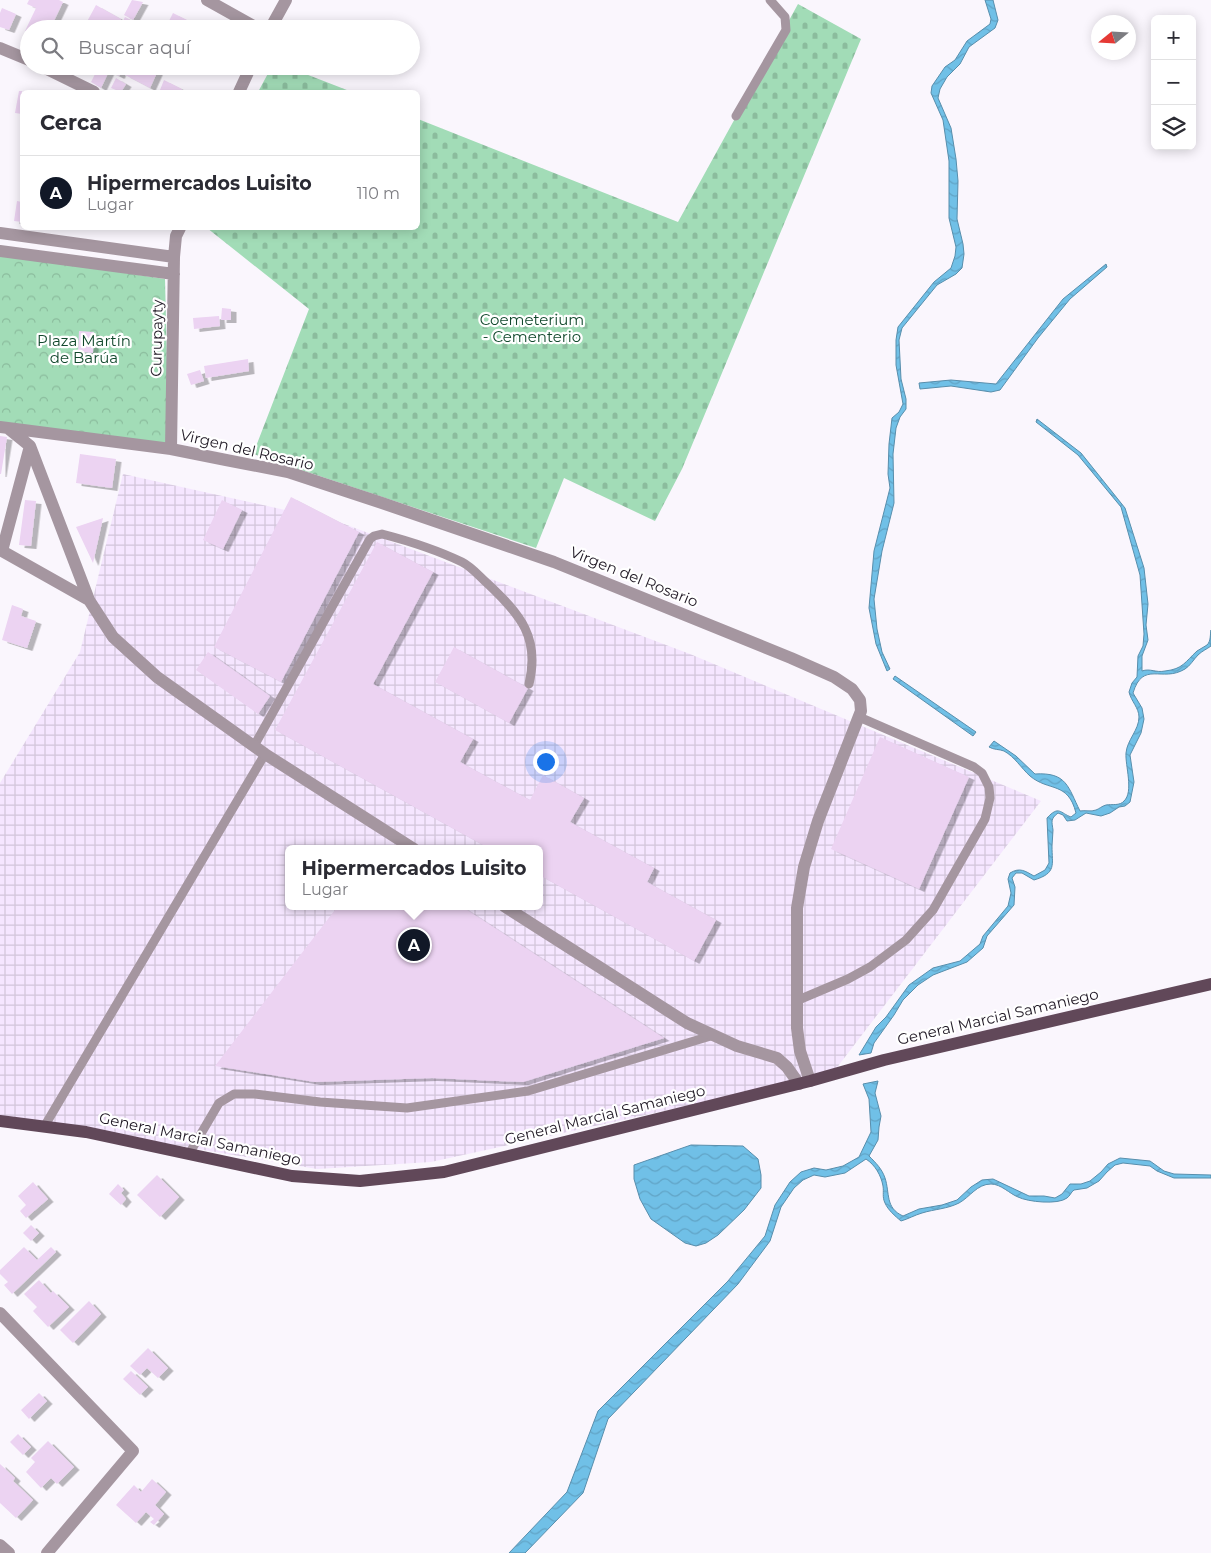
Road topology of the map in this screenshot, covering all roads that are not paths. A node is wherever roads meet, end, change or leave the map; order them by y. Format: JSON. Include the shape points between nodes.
{"nodes":[{"id":1,"x":207,"y":0,"type":"edge"},
{"id":2,"x":286,"y":0,"type":"edge"},
{"id":3,"x":770,"y":0,"type":"edge"},
{"id":4,"x":243,"y":20,"type":"edge"},
{"id":5,"x":275,"y":20,"type":"edge"},
{"id":6,"x":0,"y":48,"type":"edge"},
{"id":7,"x":20,"y":56,"type":"edge"},
{"id":8,"x":59,"y":75,"type":"edge"},
{"id":9,"x":246,"y":75,"type":"edge"},
{"id":10,"x":90,"y":90,"type":"edge"},
{"id":11,"x":239,"y":90,"type":"edge"},
{"id":12,"x":736,"y":116,"type":"dead end"},
{"id":13,"x":179,"y":230,"type":"edge"},
{"id":14,"x":0,"y":233,"type":"edge"},
{"id":15,"x":0,"y":251,"type":"edge"},
{"id":16,"x":174,"y":257,"type":"junction"},
{"id":17,"x":174,"y":274,"type":"junction"},
{"id":18,"x":4,"y":428,"type":"edge"},
{"id":19,"x":30,"y":446,"type":"junction"},
{"id":20,"x":171,"y":449,"type":"junction"},
{"id":21,"x":1,"y":552,"type":"edge"},
{"id":22,"x":89,"y":600,"type":"junction"},
{"id":23,"x":529,"y":684,"type":"dead end"},
{"id":24,"x":859,"y":717,"type":"junction"},
{"id":25,"x":260,"y":750,"type":"junction"},
{"id":26,"x":408,"y":845,"type":"edge"},
{"id":27,"x":510,"y":910,"type":"edge"},
{"id":28,"x":1211,"y":984,"type":"edge"},
{"id":29,"x":796,"y":1001,"type":"junction"},
{"id":30,"x":714,"y":1035,"type":"junction"},
{"id":31,"x":804,"y":1083,"type":"junction"},
{"id":32,"x":0,"y":1121,"type":"edge"},
{"id":33,"x":44,"y":1127,"type":"junction"},
{"id":34,"x":189,"y":1154,"type":"junction"},
{"id":35,"x":0,"y":1318,"type":"edge"},
{"id":36,"x":0,"y":1545,"type":"edge"},
{"id":37,"x":9,"y":1553,"type":"edge"},
{"id":38,"x":47,"y":1553,"type":"edge"}],
"edges":[{"from":1,"to":4,"type":"street"},
{"from":2,"to":5,"type":"street"},
{"from":3,"to":12,"type":"lane","via":[[785,17],[786,30]]},
{"from":6,"to":7,"type":"street"},
{"from":8,"to":10,"type":"street"},
{"from":9,"to":11,"type":"street"},
{"from":13,"to":16,"type":"street","name":"Curupayty"},
{"from":14,"to":16,"type":"street"},
{"from":15,"to":17,"type":"street"},
{"from":16,"to":17,"type":"street","name":"Curupayty"},
{"from":17,"to":20,"type":"street","name":"Curupayty"},
{"from":18,"to":19,"type":"street"},
{"from":18,"to":20,"type":"street","name":"Virgen del Rosario"},
{"from":19,"to":21,"type":"street"},
{"from":19,"to":22,"type":"street"},
{"from":20,"to":24,"type":"street","name":"Virgen del Rosario","via":[[288,472],[554,562],[834,677],[857,694],[861,705]]},
{"from":21,"to":22,"type":"street"},
{"from":22,"to":25,"type":"street","via":[[113,638],[157,677]]},
{"from":23,"to":25,"type":"lane","via":[[533,657],[531,642],[522,622],[498,593],[463,563],[408,540],[378,534],[370,540]]},
{"from":24,"to":29,"type":"street","name":"Virgen del Rosario","via":[[818,821],[804,867],[797,908]]},
{"from":24,"to":29,"type":"lane","via":[[974,767],[982,773],[990,798],[984,819],[933,910],[906,940],[870,968]]},
{"from":25,"to":26,"type":"street"},
{"from":25,"to":33,"type":"lane"},
{"from":27,"to":30,"type":"street","via":[[687,1023]]},
{"from":28,"to":31,"type":"main road","name":"General Marcial Samaniego","via":[[884,1060]]},
{"from":29,"to":31,"type":"street","name":"Virgen del Rosario"},
{"from":30,"to":31,"type":"street","via":[[777,1058]]},
{"from":30,"to":34,"type":"lane","via":[[528,1091],[407,1108],[234,1094],[219,1103]]},
{"from":31,"to":34,"type":"main road","name":"General Marcial Samaniego","via":[[444,1172],[360,1181],[292,1176]]},
{"from":32,"to":33,"type":"main road","name":"General Marcial Samaniego"},
{"from":33,"to":34,"type":"main road","name":"General Marcial Samaniego","via":[[86,1132]]},
{"from":35,"to":38,"type":"street","via":[[133,1450]]},
{"from":36,"to":37,"type":"street"}]}
